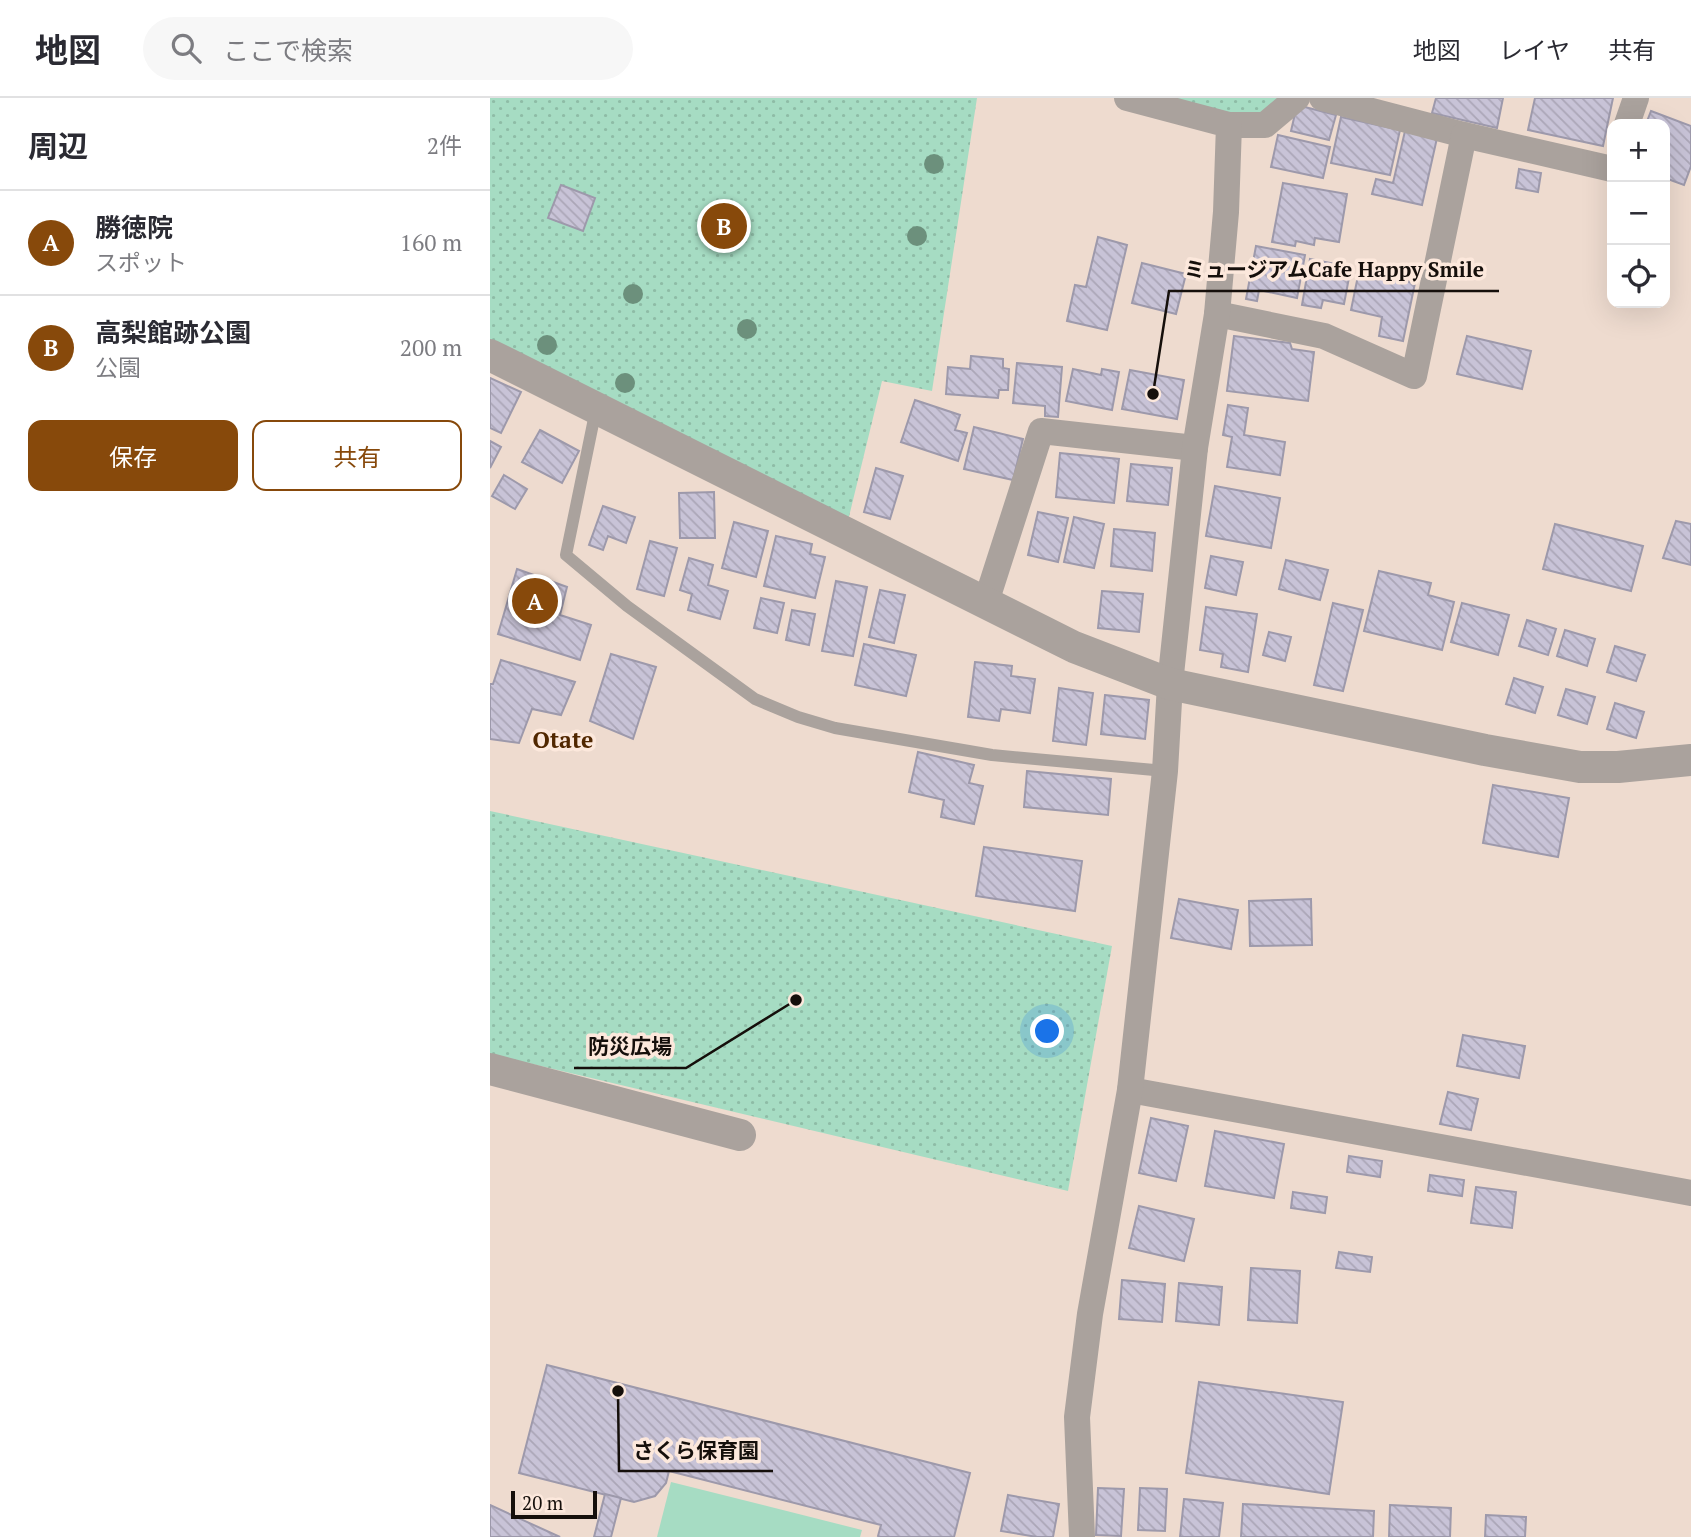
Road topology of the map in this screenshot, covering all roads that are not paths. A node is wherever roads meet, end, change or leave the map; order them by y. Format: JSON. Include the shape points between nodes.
{"nodes":[{"id":1,"x":1127,"y":98,"type":"edge"},
{"id":2,"x":1297,"y":98,"type":"edge"},
{"id":3,"x":1322,"y":98,"type":"edge"},
{"id":4,"x":1636,"y":98,"type":"edge"},
{"id":5,"x":1630,"y":119,"type":"edge"},
{"id":6,"x":1229,"y":125,"type":"junction"},
{"id":7,"x":1464,"y":135,"type":"junction"},
{"id":8,"x":1607,"y":168,"type":"edge"},
{"id":9,"x":1217,"y":314,"type":"junction"},
{"id":10,"x":490,"y":355,"type":"edge"},
{"id":11,"x":596,"y":409,"type":"junction"},
{"id":12,"x":1195,"y":448,"type":"junction"},
{"id":13,"x":986,"y":602,"type":"junction"},
{"id":14,"x":1170,"y":684,"type":"junction"},
{"id":15,"x":1691,"y":760,"type":"edge"},
{"id":16,"x":1165,"y":771,"type":"junction"},
{"id":17,"x":490,"y":1069,"type":"edge"},
{"id":18,"x":1130,"y":1090,"type":"junction"},
{"id":19,"x":740,"y":1135,"type":"dead end"},
{"id":20,"x":1691,"y":1194,"type":"edge"},
{"id":21,"x":1082,"y":1537,"type":"edge"}],
"edges":[{"from":1,"to":6,"type":"street"},
{"from":2,"to":6,"type":"street","via":[[1265,125]]},
{"from":3,"to":7,"type":"street"},
{"from":4,"to":5,"type":"street"},
{"from":6,"to":9,"type":"street"},
{"from":7,"to":8,"type":"street"},
{"from":7,"to":9,"type":"street","via":[[1414,376],[1324,336]]},
{"from":9,"to":12,"type":"street"},
{"from":10,"to":11,"type":"street"},
{"from":11,"to":13,"type":"street"},
{"from":11,"to":16,"type":"lane","via":[[566,555],[755,699],[835,728],[992,755]]},
{"from":12,"to":13,"type":"street","via":[[1041,431]]},
{"from":12,"to":14,"type":"street"},
{"from":13,"to":14,"type":"street","via":[[1074,647]]},
{"from":14,"to":15,"type":"street","via":[[1580,766]]},
{"from":14,"to":16,"type":"street"},
{"from":16,"to":18,"type":"street"},
{"from":17,"to":19,"type":"street"},
{"from":18,"to":20,"type":"street"},
{"from":18,"to":21,"type":"street","via":[[1090,1314],[1077,1417]]}]}
